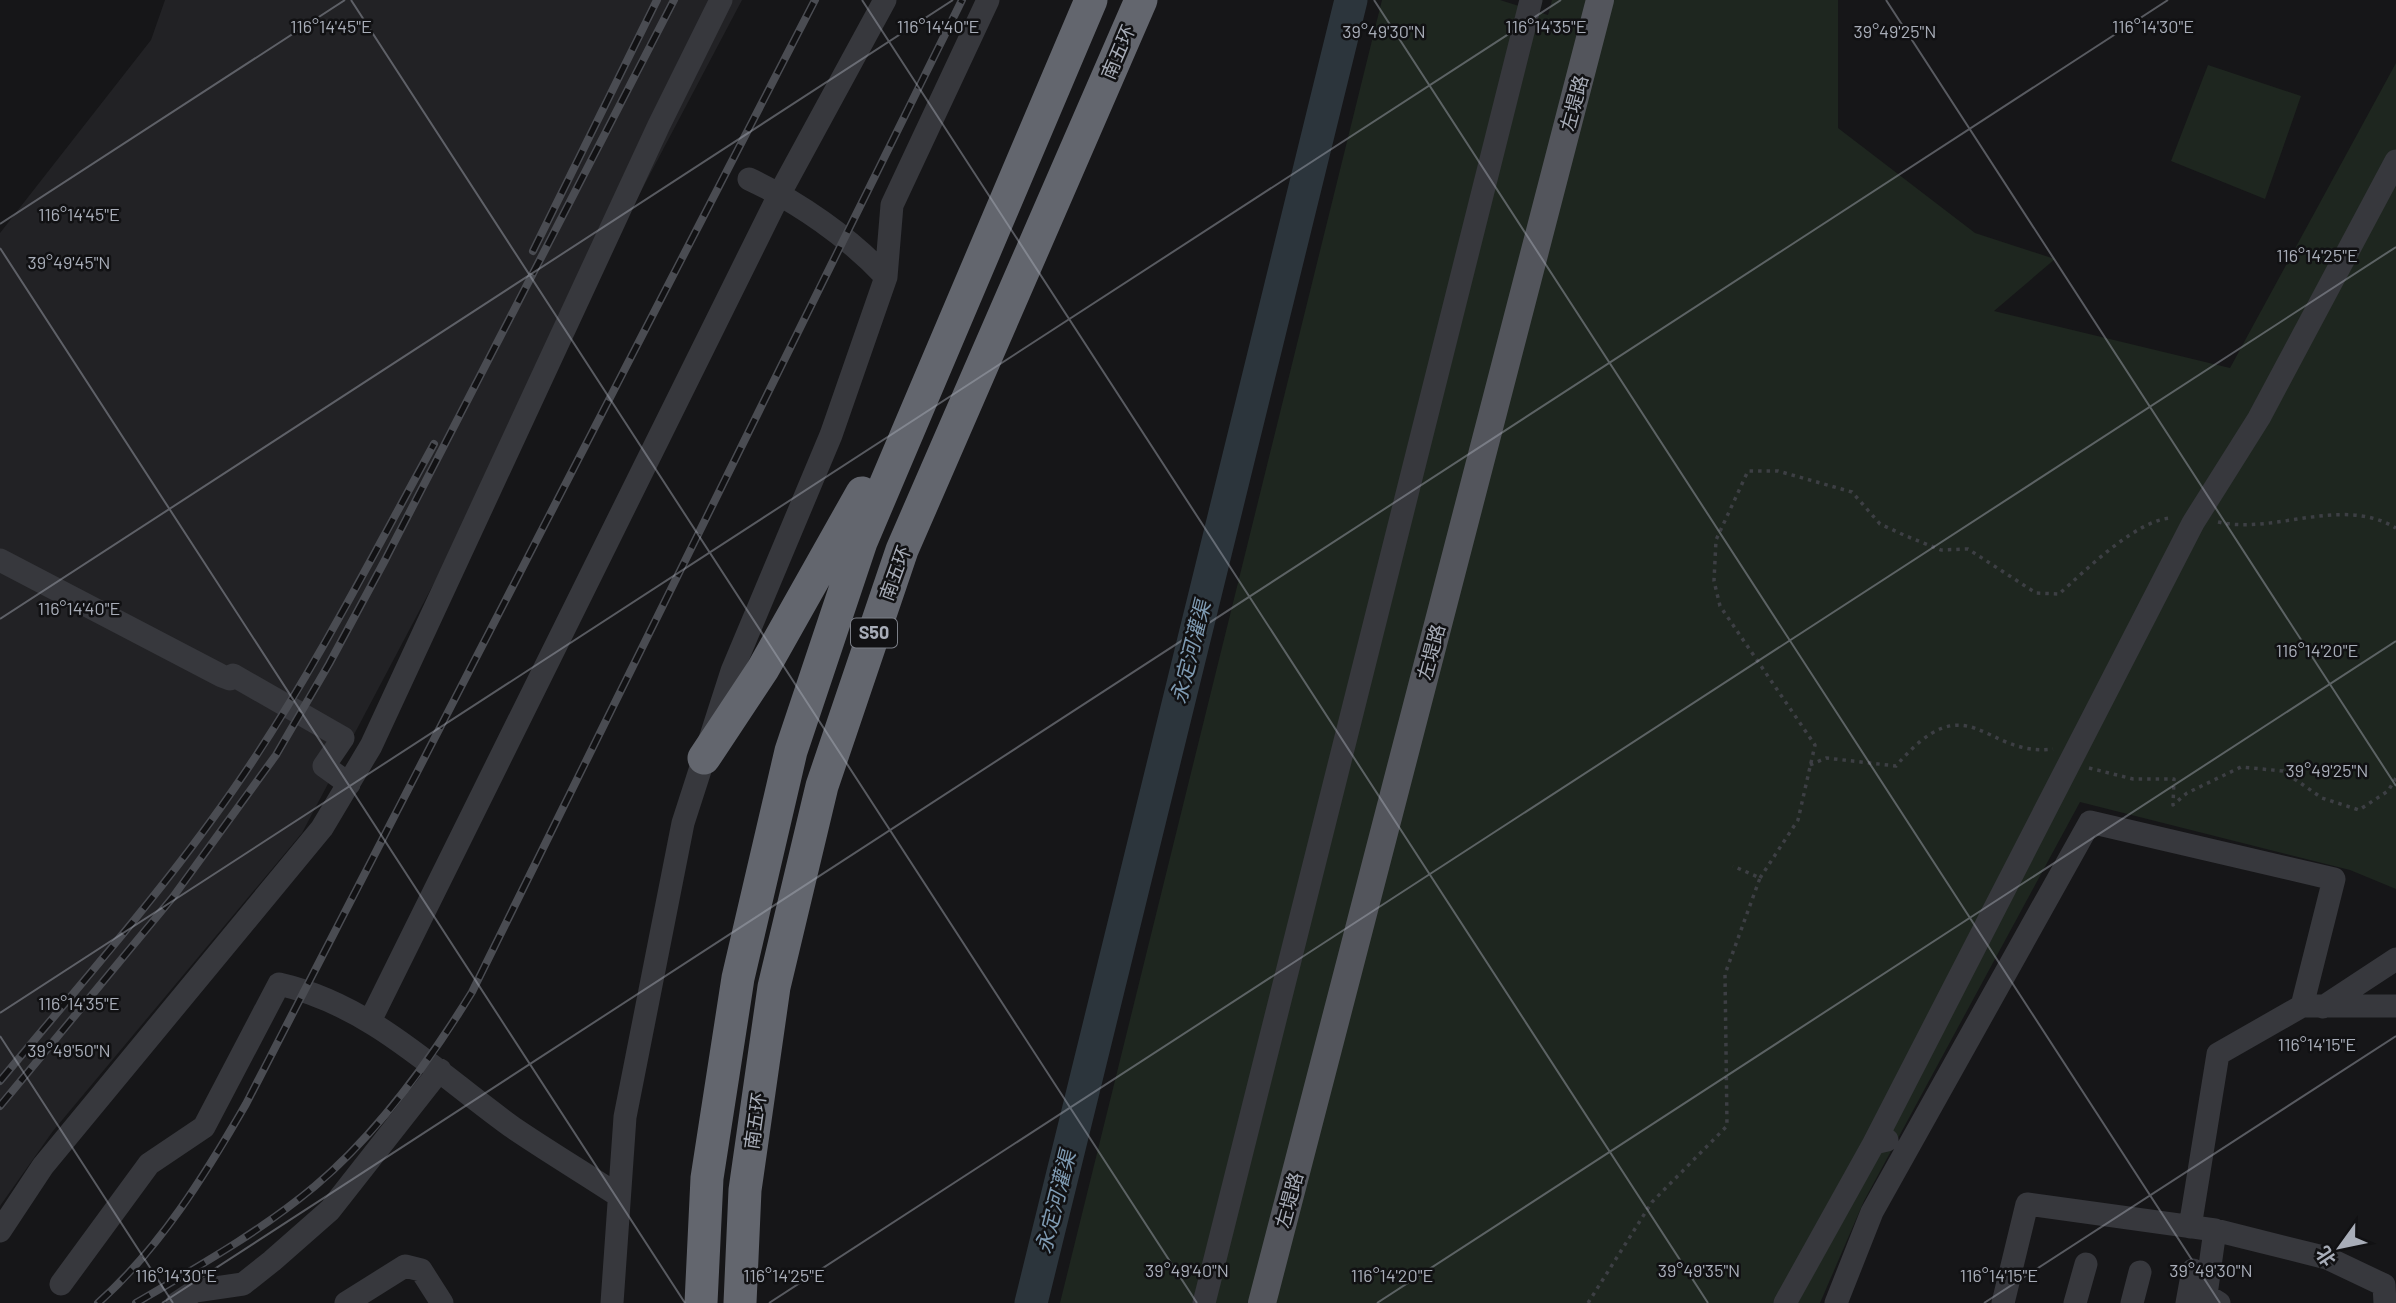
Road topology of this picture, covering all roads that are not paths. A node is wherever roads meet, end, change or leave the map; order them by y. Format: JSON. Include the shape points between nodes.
{"nodes":[{"id":1,"x":721,"y":0,"type":"edge"},
{"id":2,"x":885,"y":0,"type":"edge"},
{"id":3,"x":988,"y":0,"type":"edge"},
{"id":4,"x":1091,"y":0,"type":"edge"},
{"id":5,"x":1141,"y":0,"type":"edge"},
{"id":6,"x":1531,"y":0,"type":"edge"},
{"id":7,"x":1600,"y":0,"type":"edge"},
{"id":8,"x":2396,"y":160,"type":"edge"},
{"id":9,"x":749,"y":179,"type":"dead end"},
{"id":10,"x":780,"y":193,"type":"junction"},
{"id":11,"x":886,"y":277,"type":"junction"},
{"id":12,"x":935,"y":363,"type":"junction"},
{"id":13,"x":0,"y":560,"type":"edge"},
{"id":14,"x":704,"y":758,"type":"junction"},
{"id":15,"x":349,"y":783,"type":"junction"},
{"id":16,"x":2396,"y":958,"type":"edge"},
{"id":17,"x":2396,"y":1006,"type":"edge"},
{"id":18,"x":2312,"y":1007,"type":"junction"},
{"id":19,"x":369,"y":1021,"type":"junction"},
{"id":20,"x":440,"y":1070,"type":"junction"},
{"id":21,"x":1901,"y":1136,"type":"dead end"},
{"id":22,"x":1874,"y":1143,"type":"junction"},
{"id":23,"x":619,"y":1196,"type":"junction"},
{"id":24,"x":2190,"y":1227,"type":"junction"},
{"id":25,"x":2215,"y":1230,"type":"junction"},
{"id":26,"x":0,"y":1231,"type":"edge"},
{"id":27,"x":2086,"y":1264,"type":"dead end"},
{"id":28,"x":2193,"y":1270,"type":"dead end"},
{"id":29,"x":2140,"y":1272,"type":"dead end"},
{"id":30,"x":61,"y":1284,"type":"dead end"},
{"id":31,"x":177,"y":1303,"type":"edge"},
{"id":32,"x":346,"y":1303,"type":"edge"},
{"id":33,"x":442,"y":1303,"type":"edge"},
{"id":34,"x":612,"y":1303,"type":"edge"},
{"id":35,"x":701,"y":1303,"type":"edge"},
{"id":36,"x":740,"y":1303,"type":"edge"},
{"id":37,"x":1204,"y":1303,"type":"edge"},
{"id":38,"x":1262,"y":1303,"type":"edge"},
{"id":39,"x":1785,"y":1303,"type":"edge"},
{"id":40,"x":1836,"y":1303,"type":"edge"},
{"id":41,"x":2003,"y":1303,"type":"edge"},
{"id":42,"x":2075,"y":1303,"type":"edge"},
{"id":43,"x":2132,"y":1303,"type":"edge"},
{"id":44,"x":2187,"y":1303,"type":"edge"},
{"id":45,"x":2219,"y":1303,"type":"edge"},
{"id":46,"x":2385,"y":1303,"type":"edge"}],
"edges":[{"from":1,"to":15,"type":"street","via":[[371,746]]},
{"from":2,"to":10,"type":"street"},
{"from":3,"to":11,"type":"street","via":[[892,205]]},
{"from":4,"to":12,"type":"highway","name":"南五环","number":"S50"},
{"from":5,"to":36,"type":"highway","name":"南五环","number":"S50","via":[[902,550],[822,786],[774,987],[745,1190]]},
{"from":6,"to":37,"type":"street"},
{"from":7,"to":38,"type":"main road","name":"左堤路"},
{"from":8,"to":22,"type":"street","via":[[2259,418],[2196,518]]},
{"from":9,"to":10,"type":"street"},
{"from":10,"to":11,"type":"street","via":[[864,253]]},
{"from":10,"to":19,"type":"street"},
{"from":11,"to":14,"type":"street","via":[[831,435],[732,671]]},
{"from":12,"to":14,"type":"highway","via":[[763,670]]},
{"from":12,"to":35,"type":"highway","name":"南五环","number":"S50","via":[[861,542],[791,751],[738,978],[707,1178]]},
{"from":13,"to":15,"type":"street","via":[[222,676],[235,676],[327,727],[343,738],[324,766]]},
{"from":14,"to":23,"type":"street","via":[[683,823],[625,1116]]},
{"from":15,"to":26,"type":"street","via":[[322,828],[43,1166]]},
{"from":16,"to":18,"type":"street"},
{"from":17,"to":18,"type":"street"},
{"from":18,"to":24,"type":"street","via":[[2218,1054]]},
{"from":18,"to":40,"type":"street","via":[[2334,879],[2090,822],[1872,1212]]},
{"from":19,"to":20,"type":"street"},
{"from":19,"to":30,"type":"street","via":[[306,990],[279,984],[204,1127],[149,1164]]},
{"from":20,"to":23,"type":"street","via":[[515,1128]]},
{"from":20,"to":31,"type":"street","via":[[330,1210],[301,1236],[243,1284],[195,1291]]},
{"from":21,"to":22,"type":"street"},
{"from":22,"to":39,"type":"street"},
{"from":23,"to":34,"type":"street"},
{"from":24,"to":25,"type":"street"},
{"from":24,"to":41,"type":"street","via":[[2028,1204]]},
{"from":25,"to":45,"type":"street","via":[[2206,1295]]},
{"from":25,"to":46,"type":"street","via":[[2327,1258],[2384,1285]]},
{"from":27,"to":42,"type":"street"},
{"from":28,"to":44,"type":"street"},
{"from":29,"to":43,"type":"street"},
{"from":32,"to":33,"type":"street","via":[[405,1266],[421,1270]]}]}
